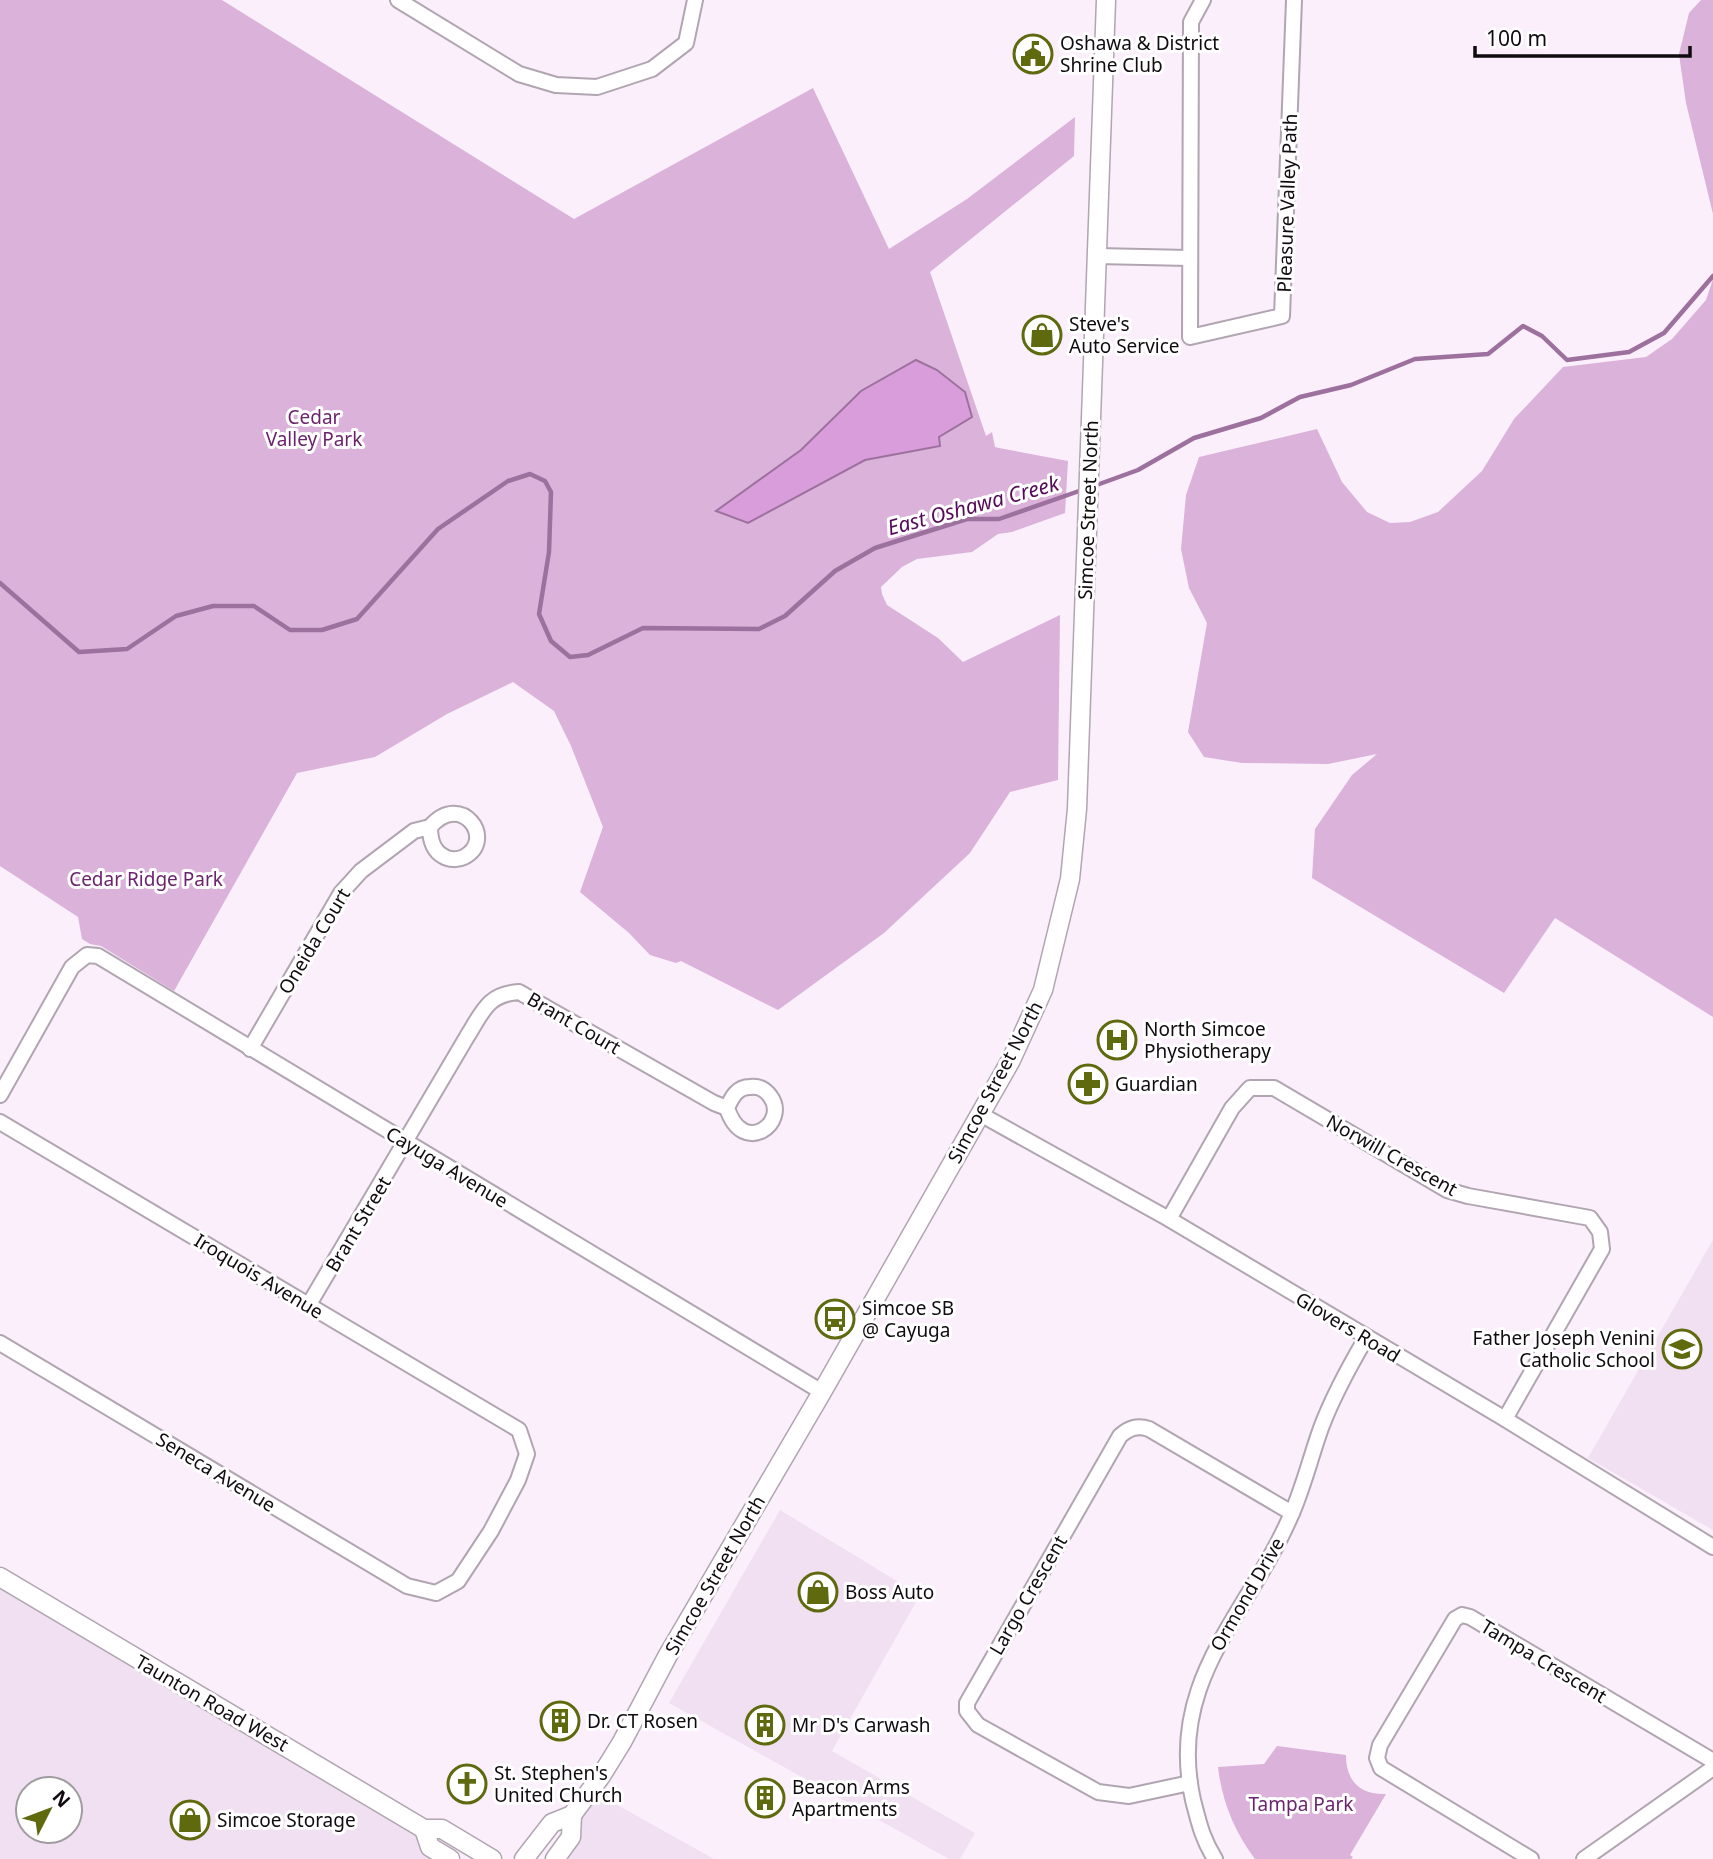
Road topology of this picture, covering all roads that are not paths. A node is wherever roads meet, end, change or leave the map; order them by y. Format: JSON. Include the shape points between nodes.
{"nodes":[{"id":1,"x":398,"y":0,"type":"edge"},
{"id":2,"x":695,"y":0,"type":"edge"},
{"id":3,"x":1106,"y":0,"type":"edge"},
{"id":4,"x":1203,"y":0,"type":"edge"},
{"id":5,"x":1294,"y":0,"type":"edge"},
{"id":6,"x":1097,"y":256,"type":"junction"},
{"id":7,"x":1189,"y":258,"type":"junction"},
{"id":8,"x":430,"y":827,"type":"dead end"},
{"id":9,"x":250,"y":1049,"type":"junction"},
{"id":10,"x":0,"y":1095,"type":"edge"},
{"id":11,"x":727,"y":1108,"type":"dead end"},
{"id":12,"x":980,"y":1114,"type":"junction"},
{"id":13,"x":0,"y":1122,"type":"edge"},
{"id":14,"x":406,"y":1142,"type":"junction"},
{"id":15,"x":1169,"y":1219,"type":"junction"},
{"id":16,"x":309,"y":1306,"type":"junction"},
{"id":17,"x":1366,"y":1338,"type":"junction"},
{"id":18,"x":0,"y":1343,"type":"edge"},
{"id":19,"x":822,"y":1392,"type":"junction"},
{"id":20,"x":1505,"y":1419,"type":"junction"},
{"id":21,"x":1292,"y":1513,"type":"junction"},
{"id":22,"x":1713,"y":1547,"type":"edge"},
{"id":23,"x":0,"y":1577,"type":"edge"},
{"id":24,"x":436,"y":1592,"type":"joint"},
{"id":25,"x":1713,"y":1761,"type":"edge"},
{"id":26,"x":1713,"y":1768,"type":"edge"},
{"id":27,"x":1190,"y":1783,"type":"junction"},
{"id":28,"x":572,"y":1815,"type":"junction"},
{"id":29,"x":424,"y":1829,"type":"junction"},
{"id":30,"x":450,"y":1859,"type":"edge"},
{"id":31,"x":492,"y":1859,"type":"edge"},
{"id":32,"x":524,"y":1859,"type":"edge"},
{"id":33,"x":555,"y":1859,"type":"edge"},
{"id":34,"x":1215,"y":1859,"type":"edge"},
{"id":35,"x":1531,"y":1859,"type":"edge"},
{"id":36,"x":1584,"y":1859,"type":"edge"}],
"edges":[{"from":1,"to":2,"type":"street","via":[[519,74],[556,85],[597,87],[652,69],[686,43]]},
{"from":3,"to":6,"type":"main road","name":"Simcoe Street North"},
{"from":4,"to":7,"type":"street","name":"Pleasure Valley Path","via":[[1191,22]]},
{"from":5,"to":7,"type":"street","name":"Pleasure Valley Path","via":[[1282,316],[1190,337]]},
{"from":6,"to":7,"type":"street"},
{"from":6,"to":12,"type":"main road","name":"Simcoe Street North","via":[[1077,809],[1070,879],[1044,990]]},
{"from":8,"to":9,"type":"street","name":"Oneida Court","via":[[414,831],[348,884]]},
{"from":9,"to":10,"type":"street","name":"Cayuga Avenue","via":[[101,957],[87,955],[72,967]]},
{"from":9,"to":14,"type":"street","name":"Cayuga Avenue"},
{"from":11,"to":14,"type":"street","name":"Brant Court","via":[[519,992],[505,993],[486,1006]]},
{"from":12,"to":15,"type":"street","name":"Glovers Road"},
{"from":12,"to":19,"type":"main road","name":"Simcoe Street North"},
{"from":13,"to":16,"type":"street","name":"Iroquois Avenue"},
{"from":14,"to":16,"type":"street","name":"Brant Street"},
{"from":14,"to":19,"type":"street","name":"Cayuga Avenue"},
{"from":15,"to":17,"type":"street","name":"Glovers Road"},
{"from":15,"to":20,"type":"street","name":"Norwill Crescent","via":[[1232,1108],[1250,1088],[1274,1088],[1447,1190],[1590,1218],[1600,1232],[1602,1249]]},
{"from":16,"to":24,"type":"street","name":"Iroquois Avenue","via":[[519,1430],[527,1454],[518,1480],[458,1581]]},
{"from":17,"to":20,"type":"street","name":"Glovers Road"},
{"from":17,"to":21,"type":"street","name":"Ormond Drive","via":[[1332,1400]]},
{"from":18,"to":24,"type":"street","name":"Seneca Avenue","via":[[407,1586]]},
{"from":19,"to":28,"type":"main road","name":"Simcoe Street North","via":[[622,1742]]},
{"from":20,"to":22,"type":"street","name":"Glovers Road"},
{"from":21,"to":27,"type":"street","name":"Ormond Drive","via":[[1202,1677],[1189,1724]]},
{"from":21,"to":27,"type":"street","name":"Largo Crescent","via":[[1149,1429],[1127,1430],[967,1703],[967,1711],[978,1725],[1098,1792],[1129,1796]]},
{"from":23,"to":29,"type":"main road","name":"Taunton Road West"},
{"from":25,"to":35,"type":"street","name":"Tampa Crescent","via":[[1462,1615],[1455,1619],[1380,1745],[1377,1758],[1381,1768]]},
{"from":26,"to":36,"type":"street"},
{"from":27,"to":34,"type":"street","name":"Ormond Drive","via":[[1202,1839]]},
{"from":28,"to":32,"type":"main road","name":"Simcoe Street North","via":[[552,1822]]},
{"from":28,"to":33,"type":"main road","name":"Simcoe Street North","via":[[571,1837]]},
{"from":29,"to":30,"type":"main road","name":"Taunton Road West","via":[[430,1847]]},
{"from":29,"to":31,"type":"main road","name":"Taunton Road West","via":[[442,1829]]}]}
